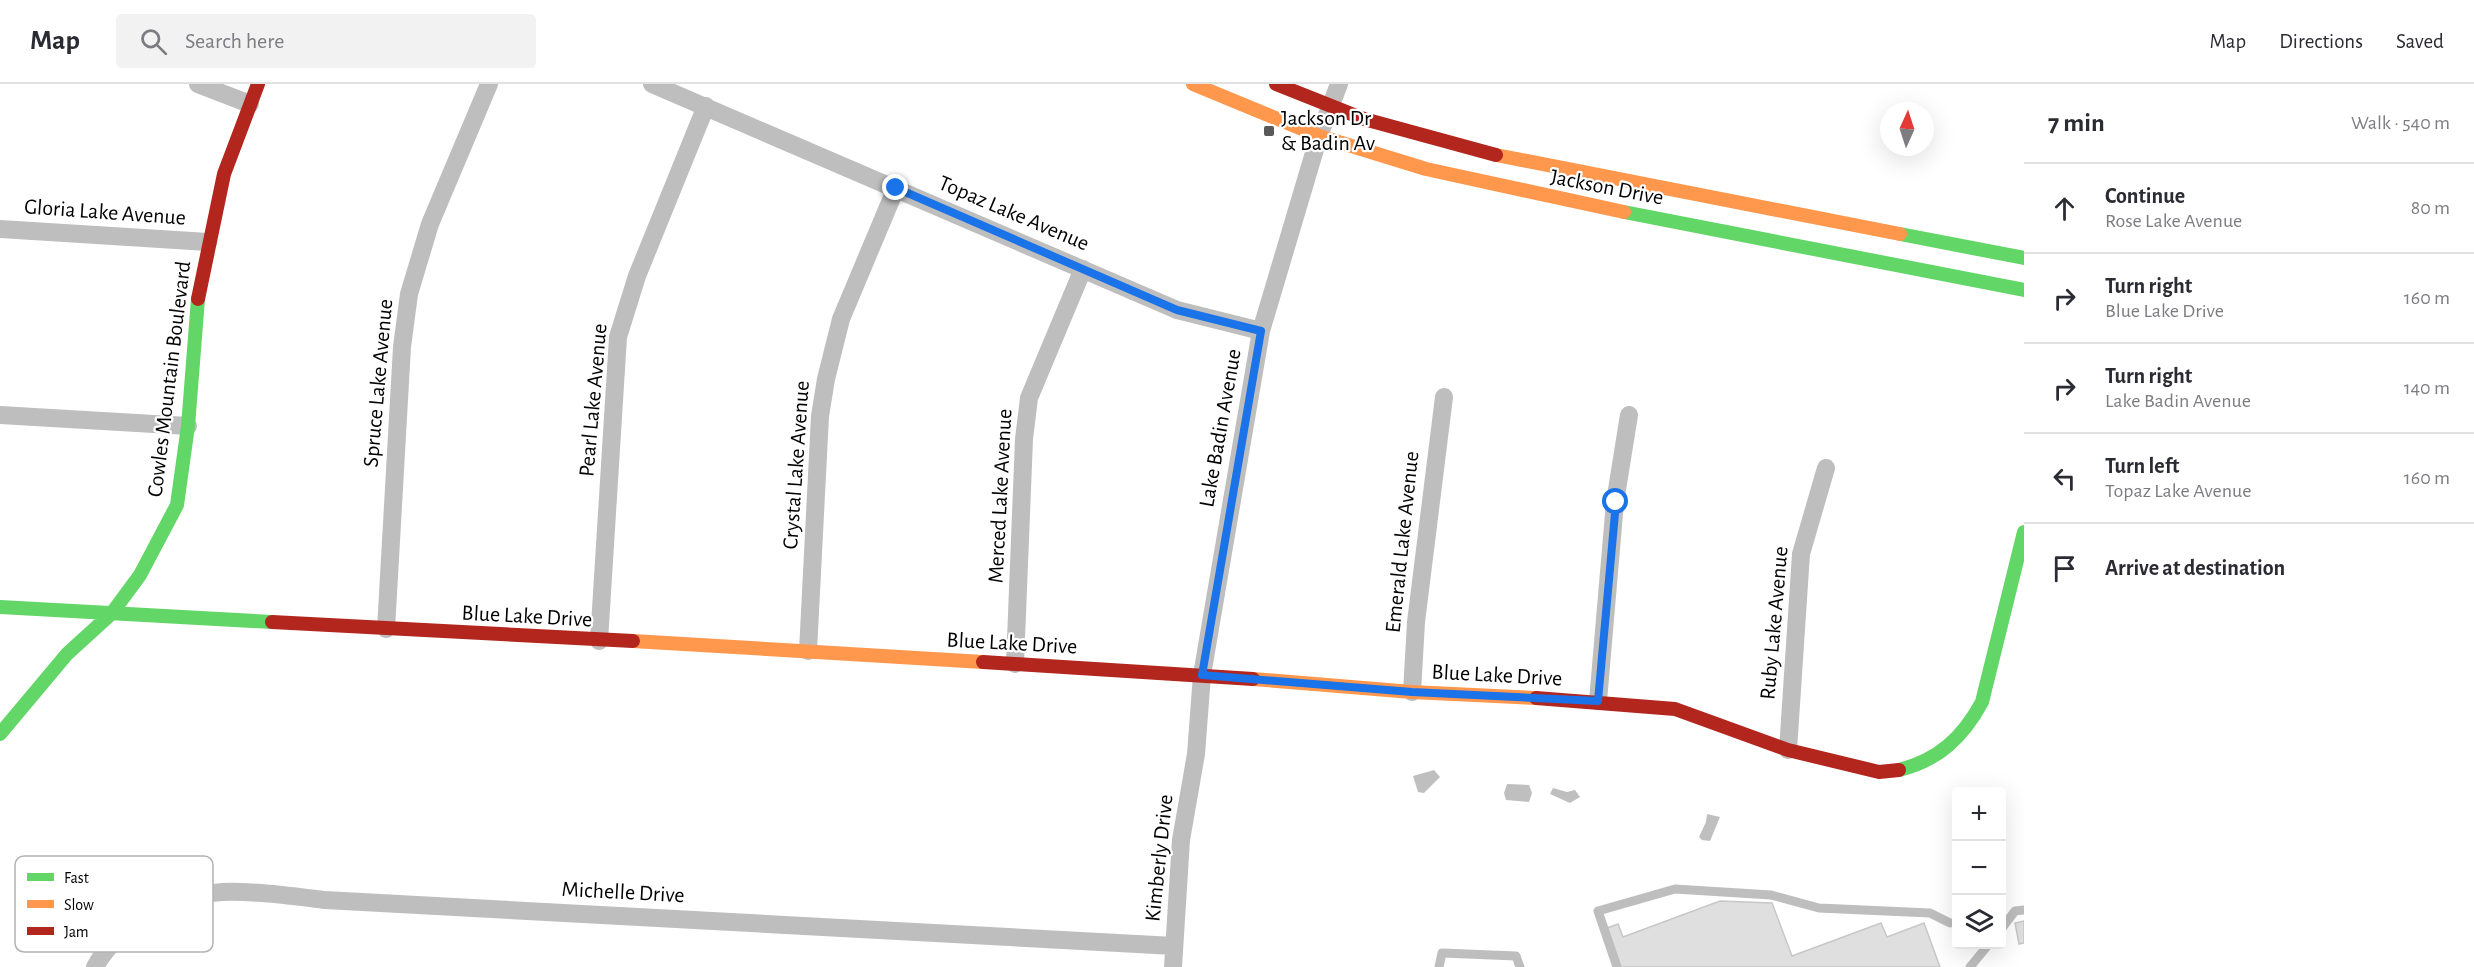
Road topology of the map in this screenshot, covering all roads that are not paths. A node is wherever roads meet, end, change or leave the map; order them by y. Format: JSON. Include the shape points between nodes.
{"nodes":[{"id":1,"x":198,"y":84,"type":"edge"},
{"id":2,"x":258,"y":84,"type":"edge"},
{"id":3,"x":489,"y":84,"type":"edge"},
{"id":4,"x":652,"y":84,"type":"edge"},
{"id":5,"x":1193,"y":84,"type":"edge"},
{"id":6,"x":1276,"y":84,"type":"edge"},
{"id":7,"x":1339,"y":84,"type":"edge"},
{"id":8,"x":250,"y":104,"type":"junction"},
{"id":9,"x":706,"y":106,"type":"junction"},
{"id":10,"x":1331,"y":107,"type":"junction"},
{"id":11,"x":1319,"y":136,"type":"junction"},
{"id":12,"x":896,"y":188,"type":"junction"},
{"id":13,"x":0,"y":229,"type":"edge"},
{"id":14,"x":208,"y":242,"type":"junction"},
{"id":15,"x":2024,"y":258,"type":"edge"},
{"id":16,"x":1083,"y":268,"type":"junction"},
{"id":17,"x":2024,"y":290,"type":"edge"},
{"id":18,"x":1261,"y":331,"type":"junction"},
{"id":19,"x":1444,"y":397,"type":"dead end"},
{"id":20,"x":0,"y":415,"type":"edge"},
{"id":21,"x":1629,"y":415,"type":"dead end"},
{"id":22,"x":188,"y":426,"type":"junction"},
{"id":23,"x":1826,"y":468,"type":"dead end"},
{"id":24,"x":2024,"y":532,"type":"edge"},
{"id":25,"x":0,"y":607,"type":"edge"},
{"id":26,"x":112,"y":613,"type":"junction"},
{"id":27,"x":386,"y":629,"type":"junction"},
{"id":28,"x":599,"y":641,"type":"junction"},
{"id":29,"x":808,"y":651,"type":"junction"},
{"id":30,"x":1015,"y":664,"type":"junction"},
{"id":31,"x":1202,"y":675,"type":"junction"},
{"id":32,"x":1412,"y":692,"type":"junction"},
{"id":33,"x":1598,"y":701,"type":"junction"},
{"id":34,"x":0,"y":734,"type":"edge"},
{"id":35,"x":1788,"y":750,"type":"junction"},
{"id":36,"x":1196,"y":754,"type":"joint"},
{"id":37,"x":213,"y":894,"type":"edge"},
{"id":38,"x":2019,"y":911,"type":"edge"},
{"id":39,"x":1950,"y":923,"type":"dead end"},
{"id":40,"x":2006,"y":923,"type":"edge"},
{"id":41,"x":1174,"y":946,"type":"junction"},
{"id":42,"x":1986,"y":949,"type":"edge"},
{"id":43,"x":104,"y":952,"type":"edge"},
{"id":44,"x":95,"y":967,"type":"edge"},
{"id":45,"x":1173,"y":967,"type":"edge"},
{"id":46,"x":1439,"y":967,"type":"edge"},
{"id":47,"x":1520,"y":967,"type":"edge"},
{"id":48,"x":1617,"y":967,"type":"edge"},
{"id":49,"x":1970,"y":967,"type":"edge"}],
"edges":[{"from":1,"to":8,"type":"street"},
{"from":2,"to":8,"type":"street","name":"Cowles Mountain Boulevard"},
{"from":3,"to":27,"type":"street","name":"Spruce Lake Avenue","via":[[430,224],[409,294],[402,347]]},
{"from":4,"to":9,"type":"street","name":"Topaz Lake Avenue"},
{"from":5,"to":11,"type":"street","name":"Jackson Drive"},
{"from":6,"to":10,"type":"street","name":"Jackson Drive"},
{"from":7,"to":10,"type":"street","name":"Lake Badin Avenue"},
{"from":8,"to":14,"type":"street","name":"Cowles Mountain Boulevard","via":[[224,174]]},
{"from":9,"to":12,"type":"street","name":"Topaz Lake Avenue"},
{"from":9,"to":28,"type":"street","name":"Pearl Lake Avenue","via":[[637,276],[618,337]]},
{"from":10,"to":11,"type":"street","name":"Lake Badin Avenue"},
{"from":10,"to":15,"type":"street","name":"Jackson Drive","via":[[1490,154]]},
{"from":11,"to":17,"type":"street","name":"Jackson Drive","via":[[1426,169],[1529,193]]},
{"from":11,"to":18,"type":"street","name":"Lake Badin Avenue"},
{"from":12,"to":16,"type":"street","name":"Topaz Lake Avenue"},
{"from":12,"to":29,"type":"street","name":"Crystal Lake Avenue","via":[[841,319],[826,379],[820,416]]},
{"from":13,"to":14,"type":"street","name":"Gloria Lake Avenue"},
{"from":14,"to":22,"type":"street","name":"Cowles Mountain Boulevard","via":[[195,319]]},
{"from":16,"to":18,"type":"street","name":"Topaz Lake Avenue","via":[[1177,310]]},
{"from":16,"to":30,"type":"street","name":"Merced Lake Avenue","via":[[1029,398]]},
{"from":18,"to":31,"type":"street","name":"Lake Badin Avenue"},
{"from":19,"to":32,"type":"street","name":"Emerald Lake Avenue","via":[[1416,621]]},
{"from":20,"to":22,"type":"street"},
{"from":21,"to":33,"type":"street","via":[[1616,502]]},
{"from":22,"to":26,"type":"street","name":"Cowles Mountain Boulevard","via":[[177,505],[140,575]]},
{"from":23,"to":35,"type":"street","name":"Ruby Lake Avenue","via":[[1801,554]]},
{"from":24,"to":35,"type":"street","name":"Blue Lake Drive","via":[[1982,702],[1969,727],[1950,747],[1930,760],[1886,772],[1863,771]]},
{"from":25,"to":26,"type":"street","name":"Blue Lake Drive"},
{"from":26,"to":27,"type":"street","name":"Blue Lake Drive"},
{"from":26,"to":34,"type":"street","name":"Cowles Mountain Boulevard","via":[[67,654]]},
{"from":27,"to":28,"type":"street","name":"Blue Lake Drive"},
{"from":28,"to":29,"type":"street","name":"Blue Lake Drive"},
{"from":29,"to":30,"type":"street","name":"Blue Lake Drive"},
{"from":30,"to":31,"type":"street","name":"Blue Lake Drive"},
{"from":31,"to":32,"type":"street","name":"Blue Lake Drive"},
{"from":31,"to":36,"type":"street","name":"Lake Badin Avenue"},
{"from":32,"to":33,"type":"street","name":"Blue Lake Drive"},
{"from":33,"to":35,"type":"street","name":"Blue Lake Drive","via":[[1675,709]]},
{"from":36,"to":41,"type":"street","name":"Kimberly Drive","via":[[1181,840]]},
{"from":37,"to":41,"type":"street","name":"Michelle Drive"},
{"from":38,"to":40,"type":"lane"},
{"from":39,"to":48,"type":"lane","via":[[1930,913],[1819,908],[1771,895],[1675,889],[1598,911]]},
{"from":41,"to":45,"type":"street","name":"Kimberly Drive"},
{"from":42,"to":49,"type":"lane"},
{"from":43,"to":44,"type":"street","name":"Michelle Drive"},
{"from":46,"to":47,"type":"lane","via":[[1442,953],[1516,956]]}]}
